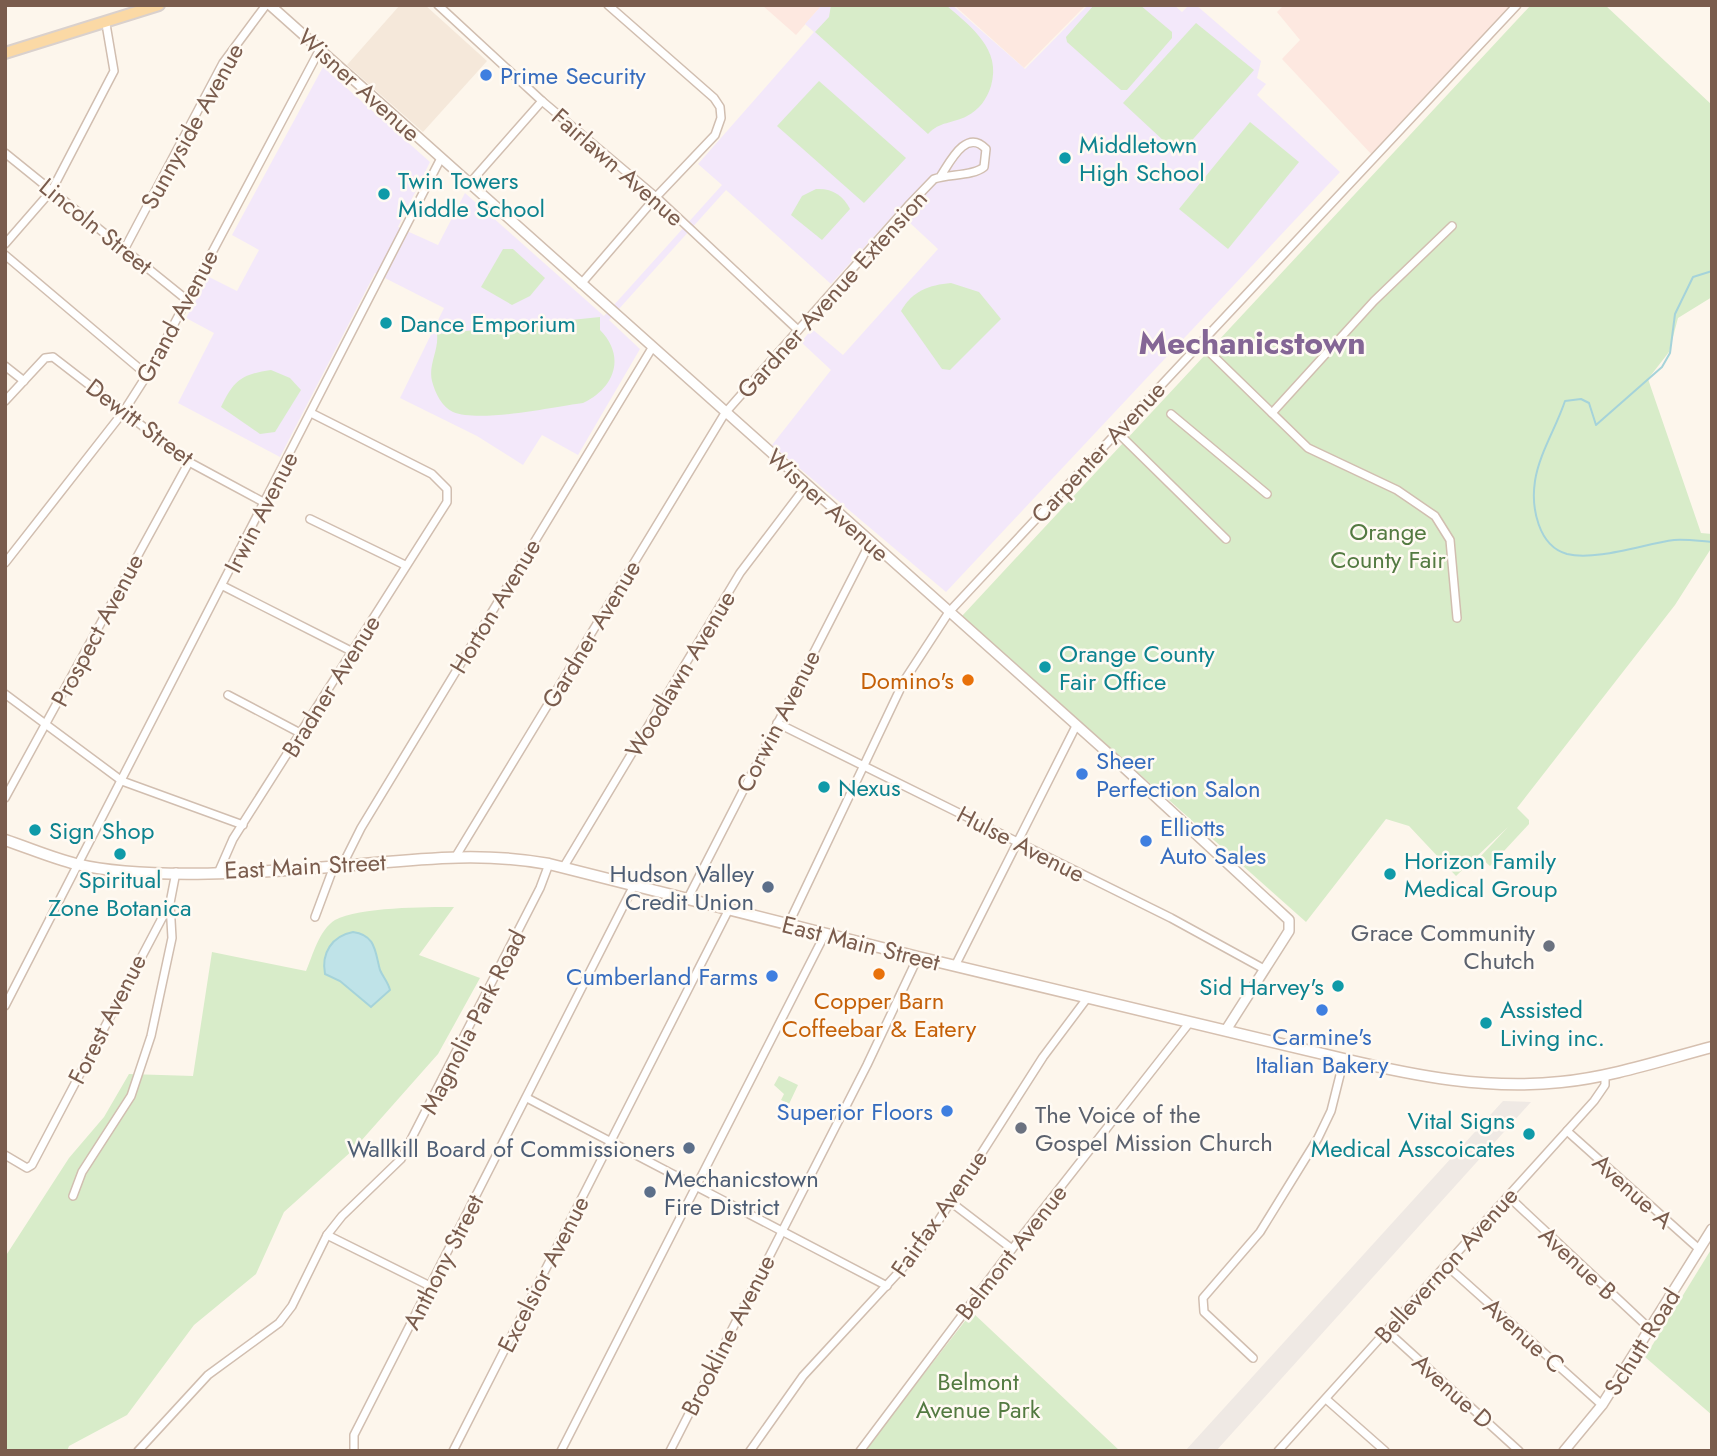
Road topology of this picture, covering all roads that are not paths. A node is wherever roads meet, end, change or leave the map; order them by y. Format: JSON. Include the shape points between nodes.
{"nodes":[{"id":1,"x":159,"y":5,"type":"edge"},
{"id":2,"x":268,"y":5,"type":"edge"},
{"id":3,"x":438,"y":5,"type":"edge"},
{"id":4,"x":608,"y":5,"type":"edge"},
{"id":5,"x":1517,"y":5,"type":"edge"},
{"id":6,"x":106,"y":24,"type":"junction"},
{"id":7,"x":319,"y":51,"type":"junction"},
{"id":8,"x":5,"y":53,"type":"edge"},
{"id":9,"x":542,"y":101,"type":"junction"},
{"id":10,"x":5,"y":153,"type":"edge"},
{"id":11,"x":441,"y":158,"type":"junction"},
{"id":12,"x":940,"y":177,"type":"junction"},
{"id":13,"x":469,"y":184,"type":"junction"},
{"id":14,"x":52,"y":190,"type":"junction"},
{"id":15,"x":656,"y":197,"type":"junction"},
{"id":16,"x":1452,"y":226,"type":"dead end"},
{"id":17,"x":5,"y":244,"type":"edge"},
{"id":18,"x":124,"y":250,"type":"junction"},
{"id":19,"x":5,"y":255,"type":"edge"},
{"id":20,"x":581,"y":284,"type":"junction"},
{"id":21,"x":187,"y":300,"type":"junction"},
{"id":22,"x":798,"y":330,"type":"junction"},
{"id":23,"x":1200,"y":344,"type":"junction"},
{"id":24,"x":652,"y":348,"type":"junction"},
{"id":25,"x":5,"y":366,"type":"edge"},
{"id":26,"x":147,"y":375,"type":"junction"},
{"id":27,"x":24,"y":381,"type":"junction"},
{"id":28,"x":5,"y":401,"type":"edge"},
{"id":29,"x":124,"y":411,"type":"junction"},
{"id":30,"x":311,"y":413,"type":"junction"},
{"id":31,"x":725,"y":413,"type":"junction"},
{"id":32,"x":1272,"y":413,"type":"junction"},
{"id":33,"x":1171,"y":414,"type":"dead end"},
{"id":34,"x":1117,"y":432,"type":"junction"},
{"id":35,"x":189,"y":462,"type":"junction"},
{"id":36,"x":806,"y":486,"type":"junction"},
{"id":37,"x":1268,"y":494,"type":"dead end"},
{"id":38,"x":265,"y":503,"type":"junction"},
{"id":39,"x":310,"y":519,"type":"dead end"},
{"id":40,"x":1226,"y":539,"type":"dead end"},
{"id":41,"x":870,"y":543,"type":"junction"},
{"id":42,"x":5,"y":563,"type":"edge"},
{"id":43,"x":405,"y":565,"type":"junction"},
{"id":44,"x":223,"y":586,"type":"junction"},
{"id":45,"x":949,"y":612,"type":"junction"},
{"id":46,"x":1457,"y":618,"type":"dead end"},
{"id":47,"x":353,"y":652,"type":"junction"},
{"id":48,"x":5,"y":694,"type":"edge"},
{"id":49,"x":228,"y":695,"type":"dead end"},
{"id":50,"x":777,"y":723,"type":"junction"},
{"id":51,"x":46,"y":724,"type":"junction"},
{"id":52,"x":1076,"y":726,"type":"junction"},
{"id":53,"x":302,"y":734,"type":"junction"},
{"id":54,"x":864,"y":764,"type":"junction"},
{"id":55,"x":122,"y":780,"type":"junction"},
{"id":56,"x":5,"y":798,"type":"edge"},
{"id":57,"x":243,"y":825,"type":"junction"},
{"id":58,"x":5,"y":840,"type":"edge"},
{"id":59,"x":1016,"y":842,"type":"junction"},
{"id":60,"x":456,"y":856,"type":"junction"},
{"id":61,"x":78,"y":864,"type":"junction"},
{"id":62,"x":549,"y":864,"type":"junction"},
{"id":63,"x":338,"y":866,"type":"junction"},
{"id":64,"x":563,"y":868,"type":"junction"},
{"id":65,"x":219,"y":871,"type":"junction"},
{"id":66,"x":176,"y":872,"type":"junction"},
{"id":67,"x":633,"y":887,"type":"junction"},
{"id":68,"x":687,"y":900,"type":"junction"},
{"id":69,"x":170,"y":903,"type":"junction"},
{"id":70,"x":728,"y":911,"type":"junction"},
{"id":71,"x":315,"y":916,"type":"dead end"},
{"id":72,"x":788,"y":925,"type":"junction"},
{"id":73,"x":825,"y":934,"type":"junction"},
{"id":74,"x":918,"y":957,"type":"junction"},
{"id":75,"x":955,"y":966,"type":"junction"},
{"id":76,"x":1264,"y":969,"type":"junction"},
{"id":77,"x":1088,"y":997,"type":"junction"},
{"id":78,"x":5,"y":1006,"type":"edge"},
{"id":79,"x":1189,"y":1022,"type":"junction"},
{"id":80,"x":1226,"y":1030,"type":"junction"},
{"id":81,"x":1712,"y":1047,"type":"edge"},
{"id":82,"x":1345,"y":1059,"type":"junction"},
{"id":83,"x":1605,"y":1075,"type":"junction"},
{"id":84,"x":527,"y":1098,"type":"junction"},
{"id":85,"x":1567,"y":1131,"type":"junction"},
{"id":86,"x":612,"y":1142,"type":"junction"},
{"id":87,"x":5,"y":1155,"type":"edge"},
{"id":88,"x":696,"y":1186,"type":"junction"},
{"id":89,"x":73,"y":1196,"type":"dead end"},
{"id":90,"x":1508,"y":1196,"type":"junction"},
{"id":91,"x":952,"y":1203,"type":"junction"},
{"id":92,"x":1712,"y":1229,"type":"edge"},
{"id":93,"x":781,"y":1230,"type":"junction"},
{"id":94,"x":327,"y":1235,"type":"junction"},
{"id":95,"x":1012,"y":1249,"type":"junction"},
{"id":96,"x":1699,"y":1249,"type":"junction"},
{"id":97,"x":1446,"y":1265,"type":"junction"},
{"id":98,"x":430,"y":1286,"type":"junction"},
{"id":99,"x":887,"y":1286,"type":"junction"},
{"id":100,"x":1650,"y":1329,"type":"junction"},
{"id":101,"x":1387,"y":1331,"type":"junction"},
{"id":102,"x":1253,"y":1358,"type":"dead end"},
{"id":103,"x":1326,"y":1399,"type":"junction"},
{"id":104,"x":1602,"y":1405,"type":"junction"},
{"id":105,"x":352,"y":1442,"type":"junction"},
{"id":106,"x":138,"y":1451,"type":"edge"},
{"id":107,"x":347,"y":1451,"type":"edge"},
{"id":108,"x":354,"y":1451,"type":"edge"},
{"id":109,"x":453,"y":1451,"type":"edge"},
{"id":110,"x":561,"y":1451,"type":"edge"},
{"id":111,"x":670,"y":1451,"type":"edge"},
{"id":112,"x":750,"y":1451,"type":"edge"},
{"id":113,"x":860,"y":1451,"type":"edge"},
{"id":114,"x":1278,"y":1451,"type":"edge"},
{"id":115,"x":1385,"y":1451,"type":"edge"},
{"id":116,"x":1519,"y":1451,"type":"edge"},
{"id":117,"x":1564,"y":1451,"type":"edge"}],
"edges":[{"from":1,"to":6,"type":"main road"},
{"from":2,"to":7,"type":"street","name":"Wisner Avenue"},
{"from":2,"to":18,"type":"street","name":"Sunnyside Avenue","via":[[223,63]]},
{"from":3,"to":9,"type":"street","name":"Fairlawn Avenue"},
{"from":4,"to":15,"type":"street","via":[[720,107],[717,132]]},
{"from":5,"to":23,"type":"street","name":"Carpenter Avenue"},
{"from":6,"to":8,"type":"main road"},
{"from":6,"to":14,"type":"street","via":[[114,71]]},
{"from":7,"to":11,"type":"street","name":"Wisner Avenue"},
{"from":7,"to":21,"type":"street","name":"Grand Avenue"},
{"from":9,"to":13,"type":"street"},
{"from":9,"to":15,"type":"street","name":"Fairlawn Avenue"},
{"from":10,"to":14,"type":"street","name":"Lincoln Street"},
{"from":11,"to":13,"type":"street","name":"Wisner Avenue"},
{"from":11,"to":30,"type":"street","name":"Irwin Avenue"},
{"from":12,"to":12,"type":"street","name":"Gardner Avenue Extension","via":[[978,171],[984,167],[986,149],[970,142],[960,148]]},
{"from":12,"to":22,"type":"street","name":"Gardner Avenue Extension","via":[[908,206]]},
{"from":13,"to":20,"type":"street","name":"Wisner Avenue"},
{"from":14,"to":17,"type":"street"},
{"from":14,"to":18,"type":"street","name":"Lincoln Street"},
{"from":15,"to":20,"type":"street"},
{"from":15,"to":22,"type":"street","name":"Fairlawn Avenue"},
{"from":16,"to":32,"type":"street","via":[[1374,301]]},
{"from":18,"to":21,"type":"street","name":"Lincoln Street"},
{"from":19,"to":26,"type":"street"},
{"from":20,"to":24,"type":"street","name":"Wisner Avenue"},
{"from":21,"to":26,"type":"street","name":"Grand Avenue"},
{"from":22,"to":31,"type":"street","name":"Gardner Avenue Extension"},
{"from":23,"to":32,"type":"street"},
{"from":23,"to":34,"type":"street","name":"Carpenter Avenue"},
{"from":24,"to":31,"type":"street","name":"Wisner Avenue"},
{"from":24,"to":63,"type":"street","name":"Horton Avenue"},
{"from":25,"to":27,"type":"street"},
{"from":26,"to":29,"type":"street","name":"Grand Avenue"},
{"from":27,"to":28,"type":"street"},
{"from":27,"to":29,"type":"street","name":"Dewitt Street","via":[[49,356]]},
{"from":29,"to":35,"type":"street","name":"Dewitt Street"},
{"from":29,"to":42,"type":"street","name":"Grand Avenue"},
{"from":30,"to":38,"type":"street","name":"Irwin Avenue"},
{"from":30,"to":43,"type":"street","name":"Bradner Avenue","via":[[432,474],[447,489],[446,502]]},
{"from":31,"to":36,"type":"street","name":"Wisner Avenue"},
{"from":31,"to":60,"type":"street","name":"Gardner Avenue"},
{"from":32,"to":46,"type":"street","via":[[1308,448],[1397,490],[1435,516],[1450,540]]},
{"from":33,"to":37,"type":"street"},
{"from":34,"to":40,"type":"street"},
{"from":34,"to":45,"type":"street","name":"Carpenter Avenue"},
{"from":35,"to":38,"type":"street","name":"Dewitt Street"},
{"from":35,"to":51,"type":"street","name":"Prospect Avenue"},
{"from":36,"to":41,"type":"street","name":"Wisner Avenue"},
{"from":36,"to":64,"type":"street","name":"Woodlawn Avenue","via":[[740,573]]},
{"from":38,"to":44,"type":"street","name":"Irwin Avenue"},
{"from":39,"to":43,"type":"street"},
{"from":41,"to":45,"type":"street","name":"Wisner Avenue"},
{"from":41,"to":50,"type":"street","name":"Corwin Avenue"},
{"from":43,"to":47,"type":"street","name":"Bradner Avenue"},
{"from":44,"to":47,"type":"street"},
{"from":44,"to":55,"type":"street","name":"Irwin Avenue"},
{"from":45,"to":52,"type":"street","name":"Wisner Avenue"},
{"from":45,"to":54,"type":"street","name":"Carpenter Avenue","via":[[904,681]]},
{"from":47,"to":53,"type":"street","name":"Bradner Avenue"},
{"from":48,"to":51,"type":"street"},
{"from":49,"to":53,"type":"street"},
{"from":50,"to":54,"type":"street","name":"Hulse Avenue"},
{"from":50,"to":68,"type":"street","name":"Corwin Avenue"},
{"from":51,"to":55,"type":"street"},
{"from":51,"to":56,"type":"street","name":"Prospect Avenue"},
{"from":52,"to":59,"type":"street"},
{"from":52,"to":76,"type":"street","name":"Wisner Avenue","via":[[1289,920],[1289,931]]},
{"from":53,"to":57,"type":"street","name":"Bradner Avenue"},
{"from":54,"to":59,"type":"street","name":"Hulse Avenue"},
{"from":54,"to":72,"type":"street","name":"Carpenter Avenue"},
{"from":55,"to":57,"type":"street"},
{"from":55,"to":61,"type":"street","name":"Irwin Avenue"},
{"from":57,"to":65,"type":"street","name":"Bradner Avenue"},
{"from":58,"to":61,"type":"main road","name":"East Main Street"},
{"from":59,"to":75,"type":"street"},
{"from":59,"to":76,"type":"street","name":"Hulse Avenue"},
{"from":60,"to":62,"type":"main road","name":"East Main Street"},
{"from":60,"to":63,"type":"main road","name":"East Main Street"},
{"from":61,"to":66,"type":"main road","name":"East Main Street"},
{"from":61,"to":78,"type":"street","name":"Irwin Avenue"},
{"from":62,"to":64,"type":"main road","name":"East Main Street"},
{"from":62,"to":94,"type":"street","name":"Magnolia Park Road","via":[[401,1159]]},
{"from":63,"to":65,"type":"main road","name":"East Main Street"},
{"from":63,"to":71,"type":"street","name":"Horton Avenue"},
{"from":64,"to":67,"type":"main road","name":"East Main Street"},
{"from":65,"to":66,"type":"main road","name":"East Main Street"},
{"from":66,"to":69,"type":"street","name":"Forest Avenue"},
{"from":67,"to":68,"type":"main road","name":"East Main Street"},
{"from":67,"to":84,"type":"street","name":"Anthony Street"},
{"from":68,"to":70,"type":"main road","name":"East Main Street"},
{"from":69,"to":87,"type":"street","name":"Forest Avenue","via":[[32,1165],[27,1168]]},
{"from":69,"to":89,"type":"street","via":[[172,938],[151,1036],[131,1096],[82,1172]]},
{"from":70,"to":72,"type":"main road","name":"East Main Street"},
{"from":70,"to":86,"type":"street","name":"Excelsior Avenue"},
{"from":72,"to":73,"type":"main road","name":"East Main Street"},
{"from":73,"to":74,"type":"main road","name":"East Main Street"},
{"from":73,"to":88,"type":"street"},
{"from":74,"to":75,"type":"main road","name":"East Main Street"},
{"from":74,"to":93,"type":"street","name":"Brookline Avenue"},
{"from":75,"to":77,"type":"main road","name":"East Main Street"},
{"from":76,"to":80,"type":"street","name":"Wisner Avenue"},
{"from":77,"to":79,"type":"main road","name":"East Main Street"},
{"from":77,"to":91,"type":"street","name":"Fairfax Avenue","via":[[1043,1057]]},
{"from":79,"to":80,"type":"main road","name":"East Main Street"},
{"from":79,"to":95,"type":"street","name":"Belmont Avenue"},
{"from":80,"to":82,"type":"main road","name":"East Main Street"},
{"from":81,"to":83,"type":"main road","name":"East Main Street"},
{"from":82,"to":83,"type":"main road","name":"East Main Street","via":[[1468,1083],[1532,1084]]},
{"from":82,"to":102,"type":"street","via":[[1331,1111],[1318,1138],[1260,1232],[1203,1298],[1204,1312]]},
{"from":83,"to":85,"type":"street","name":"Bellevernon Avenue","via":[[1602,1090]]},
{"from":84,"to":86,"type":"street"},
{"from":84,"to":98,"type":"street","name":"Anthony Street"},
{"from":85,"to":90,"type":"street","name":"Bellevernon Avenue"},
{"from":85,"to":96,"type":"street","name":"Avenue A"},
{"from":86,"to":88,"type":"street"},
{"from":86,"to":109,"type":"street","name":"Excelsior Avenue"},
{"from":88,"to":93,"type":"street"},
{"from":88,"to":110,"type":"street"},
{"from":90,"to":97,"type":"street","name":"Bellevernon Avenue"},
{"from":90,"to":100,"type":"street","name":"Avenue B"},
{"from":91,"to":95,"type":"street"},
{"from":91,"to":99,"type":"street","name":"Fairfax Avenue"},
{"from":92,"to":96,"type":"street","name":"Schutt Road"},
{"from":93,"to":99,"type":"street"},
{"from":93,"to":111,"type":"street","name":"Brookline Avenue"},
{"from":94,"to":98,"type":"street"},
{"from":94,"to":106,"type":"street","name":"Magnolia Park Road","via":[[279,1323],[208,1375]]},
{"from":95,"to":113,"type":"street","name":"Belmont Avenue"},
{"from":96,"to":100,"type":"street","name":"Schutt Road"},
{"from":97,"to":101,"type":"street","name":"Bellevernon Avenue"},
{"from":97,"to":104,"type":"street","name":"Avenue C"},
{"from":98,"to":105,"type":"street","name":"Anthony Street"},
{"from":99,"to":112,"type":"street","name":"Fairfax Avenue","via":[[803,1376]]},
{"from":100,"to":104,"type":"street","name":"Schutt Road"},
{"from":101,"to":103,"type":"street","name":"Bellevernon Avenue"},
{"from":101,"to":116,"type":"street","name":"Avenue D"},
{"from":103,"to":114,"type":"street","name":"Bellevernon Avenue"},
{"from":103,"to":115,"type":"street"},
{"from":104,"to":117,"type":"street","name":"Schutt Road"},
{"from":105,"to":107,"type":"street"},
{"from":105,"to":108,"type":"street"}]}
